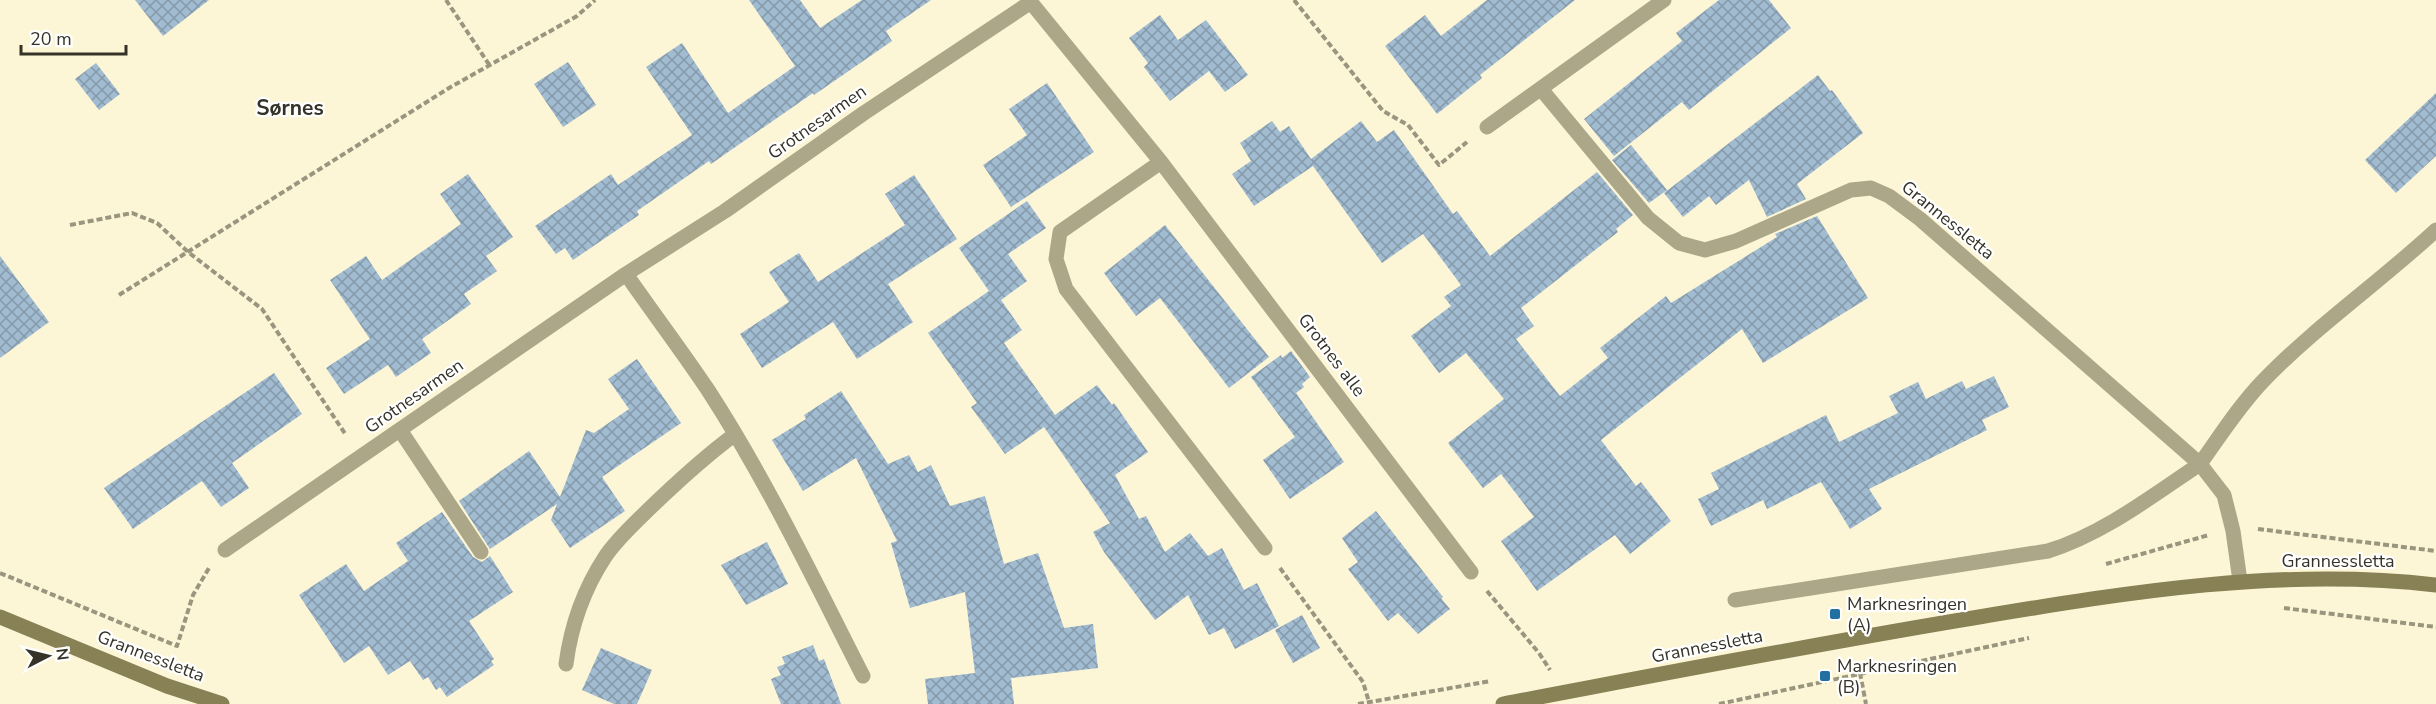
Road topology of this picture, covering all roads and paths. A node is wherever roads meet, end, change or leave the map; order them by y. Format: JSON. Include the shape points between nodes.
{"nodes":[{"id":1,"x":446,"y":0,"type":"edge"},
{"id":2,"x":595,"y":0,"type":"edge"},
{"id":3,"x":1294,"y":0,"type":"edge"},
{"id":4,"x":1664,"y":0,"type":"edge"},
{"id":5,"x":1030,"y":1,"type":"edge"},
{"id":6,"x":490,"y":66,"type":"junction"},
{"id":7,"x":1541,"y":89,"type":"junction"},
{"id":8,"x":1487,"y":127,"type":"joint"},
{"id":9,"x":1161,"y":162,"type":"junction"},
{"id":10,"x":70,"y":225,"type":"dead end"},
{"id":11,"x":2436,"y":230,"type":"edge"},
{"id":12,"x":188,"y":252,"type":"junction"},
{"id":13,"x":626,"y":274,"type":"junction"},
{"id":14,"x":119,"y":295,"type":"dead end"},
{"id":15,"x":400,"y":430,"type":"junction"},
{"id":16,"x":734,"y":435,"type":"junction"},
{"id":17,"x":361,"y":456,"type":"junction"},
{"id":18,"x":2200,"y":464,"type":"junction"},
{"id":19,"x":2262,"y":529,"type":"dead end"},
{"id":20,"x":2210,"y":535,"type":"dead end"},
{"id":21,"x":1266,"y":548,"type":"joint"},
{"id":22,"x":225,"y":550,"type":"joint"},
{"id":23,"x":2436,"y":551,"type":"edge"},
{"id":24,"x":481,"y":552,"type":"dead end"},
{"id":25,"x":2106,"y":564,"type":"dead end"},
{"id":26,"x":1471,"y":572,"type":"joint"},
{"id":27,"x":0,"y":573,"type":"edge"},
{"id":28,"x":2240,"y":581,"type":"junction"},
{"id":29,"x":2436,"y":585,"type":"edge"},
{"id":30,"x":1735,"y":600,"type":"dead end"},
{"id":31,"x":2283,"y":608,"type":"dead end"},
{"id":32,"x":0,"y":616,"type":"edge"},
{"id":33,"x":2436,"y":627,"type":"edge"},
{"id":34,"x":2035,"y":636,"type":"dead end"},
{"id":35,"x":566,"y":664,"type":"dead end"},
{"id":36,"x":1539,"y":672,"type":"dead end"},
{"id":37,"x":1860,"y":673,"type":"junction"},
{"id":38,"x":863,"y":676,"type":"dead end"},
{"id":39,"x":1494,"y":680,"type":"dead end"},
{"id":40,"x":1369,"y":702,"type":"junction"},
{"id":41,"x":222,"y":704,"type":"edge"},
{"id":42,"x":1358,"y":704,"type":"edge"},
{"id":43,"x":1503,"y":704,"type":"edge"},
{"id":44,"x":1719,"y":704,"type":"edge"},
{"id":45,"x":1866,"y":704,"type":"edge"}],
"edges":[{"from":1,"to":6,"type":"path"},
{"from":2,"to":6,"type":"path","via":[[577,16]]},
{"from":3,"to":8,"type":"path","via":[[1383,111],[1408,125],[1439,165]]},
{"from":4,"to":7,"type":"street"},
{"from":5,"to":9,"type":"street","name":"Grotnes alle"},
{"from":5,"to":13,"type":"street","name":"Grotnesarmen","via":[[725,211]]},
{"from":6,"to":12,"type":"path"},
{"from":7,"to":8,"type":"street"},
{"from":7,"to":18,"type":"street","name":"Grannessletta","via":[[1648,218],[1679,243],[1705,250],[1736,241],[1851,189],[1871,188],[1889,196]]},
{"from":9,"to":21,"type":"street","via":[[1060,232],[1056,259],[1066,289]]},
{"from":9,"to":26,"type":"street","name":"Grotnes alle"},
{"from":10,"to":12,"type":"path","via":[[132,213],[157,223]]},
{"from":11,"to":18,"type":"street","via":[[2263,381]]},
{"from":12,"to":14,"type":"path"},
{"from":12,"to":17,"type":"path","via":[[262,309]]},
{"from":13,"to":15,"type":"street","name":"Grotnesarmen"},
{"from":13,"to":16,"type":"street"},
{"from":15,"to":17,"type":"street","name":"Grotnesarmen"},
{"from":15,"to":24,"type":"street"},
{"from":16,"to":35,"type":"street","via":[[699,461],[606,555],[579,610]]},
{"from":16,"to":38,"type":"street","via":[[794,537]]},
{"from":17,"to":22,"type":"street","name":"Grotnesarmen"},
{"from":18,"to":28,"type":"street","name":"Grannessletta","via":[[2224,495]]},
{"from":18,"to":30,"type":"street","via":[[2132,509],[2070,544],[2048,551]]},
{"from":19,"to":23,"type":"path"},
{"from":20,"to":25,"type":"path"},
{"from":21,"to":40,"type":"path","via":[[1363,682]]},
{"from":22,"to":27,"type":"path","via":[[193,595],[177,646]]},
{"from":26,"to":36,"type":"path","via":[[1550,670]]},
{"from":28,"to":29,"type":"main road","name":"Grannessletta","via":[[2389,579]]},
{"from":28,"to":43,"type":"main road","name":"Grannessletta","via":[[2088,598]]},
{"from":31,"to":33,"type":"path"},
{"from":32,"to":41,"type":"main road","name":"Grannessletta","via":[[167,686]]},
{"from":34,"to":37,"type":"path"},
{"from":37,"to":44,"type":"path"},
{"from":37,"to":45,"type":"path"},
{"from":39,"to":40,"type":"path"},
{"from":40,"to":42,"type":"path"}]}
